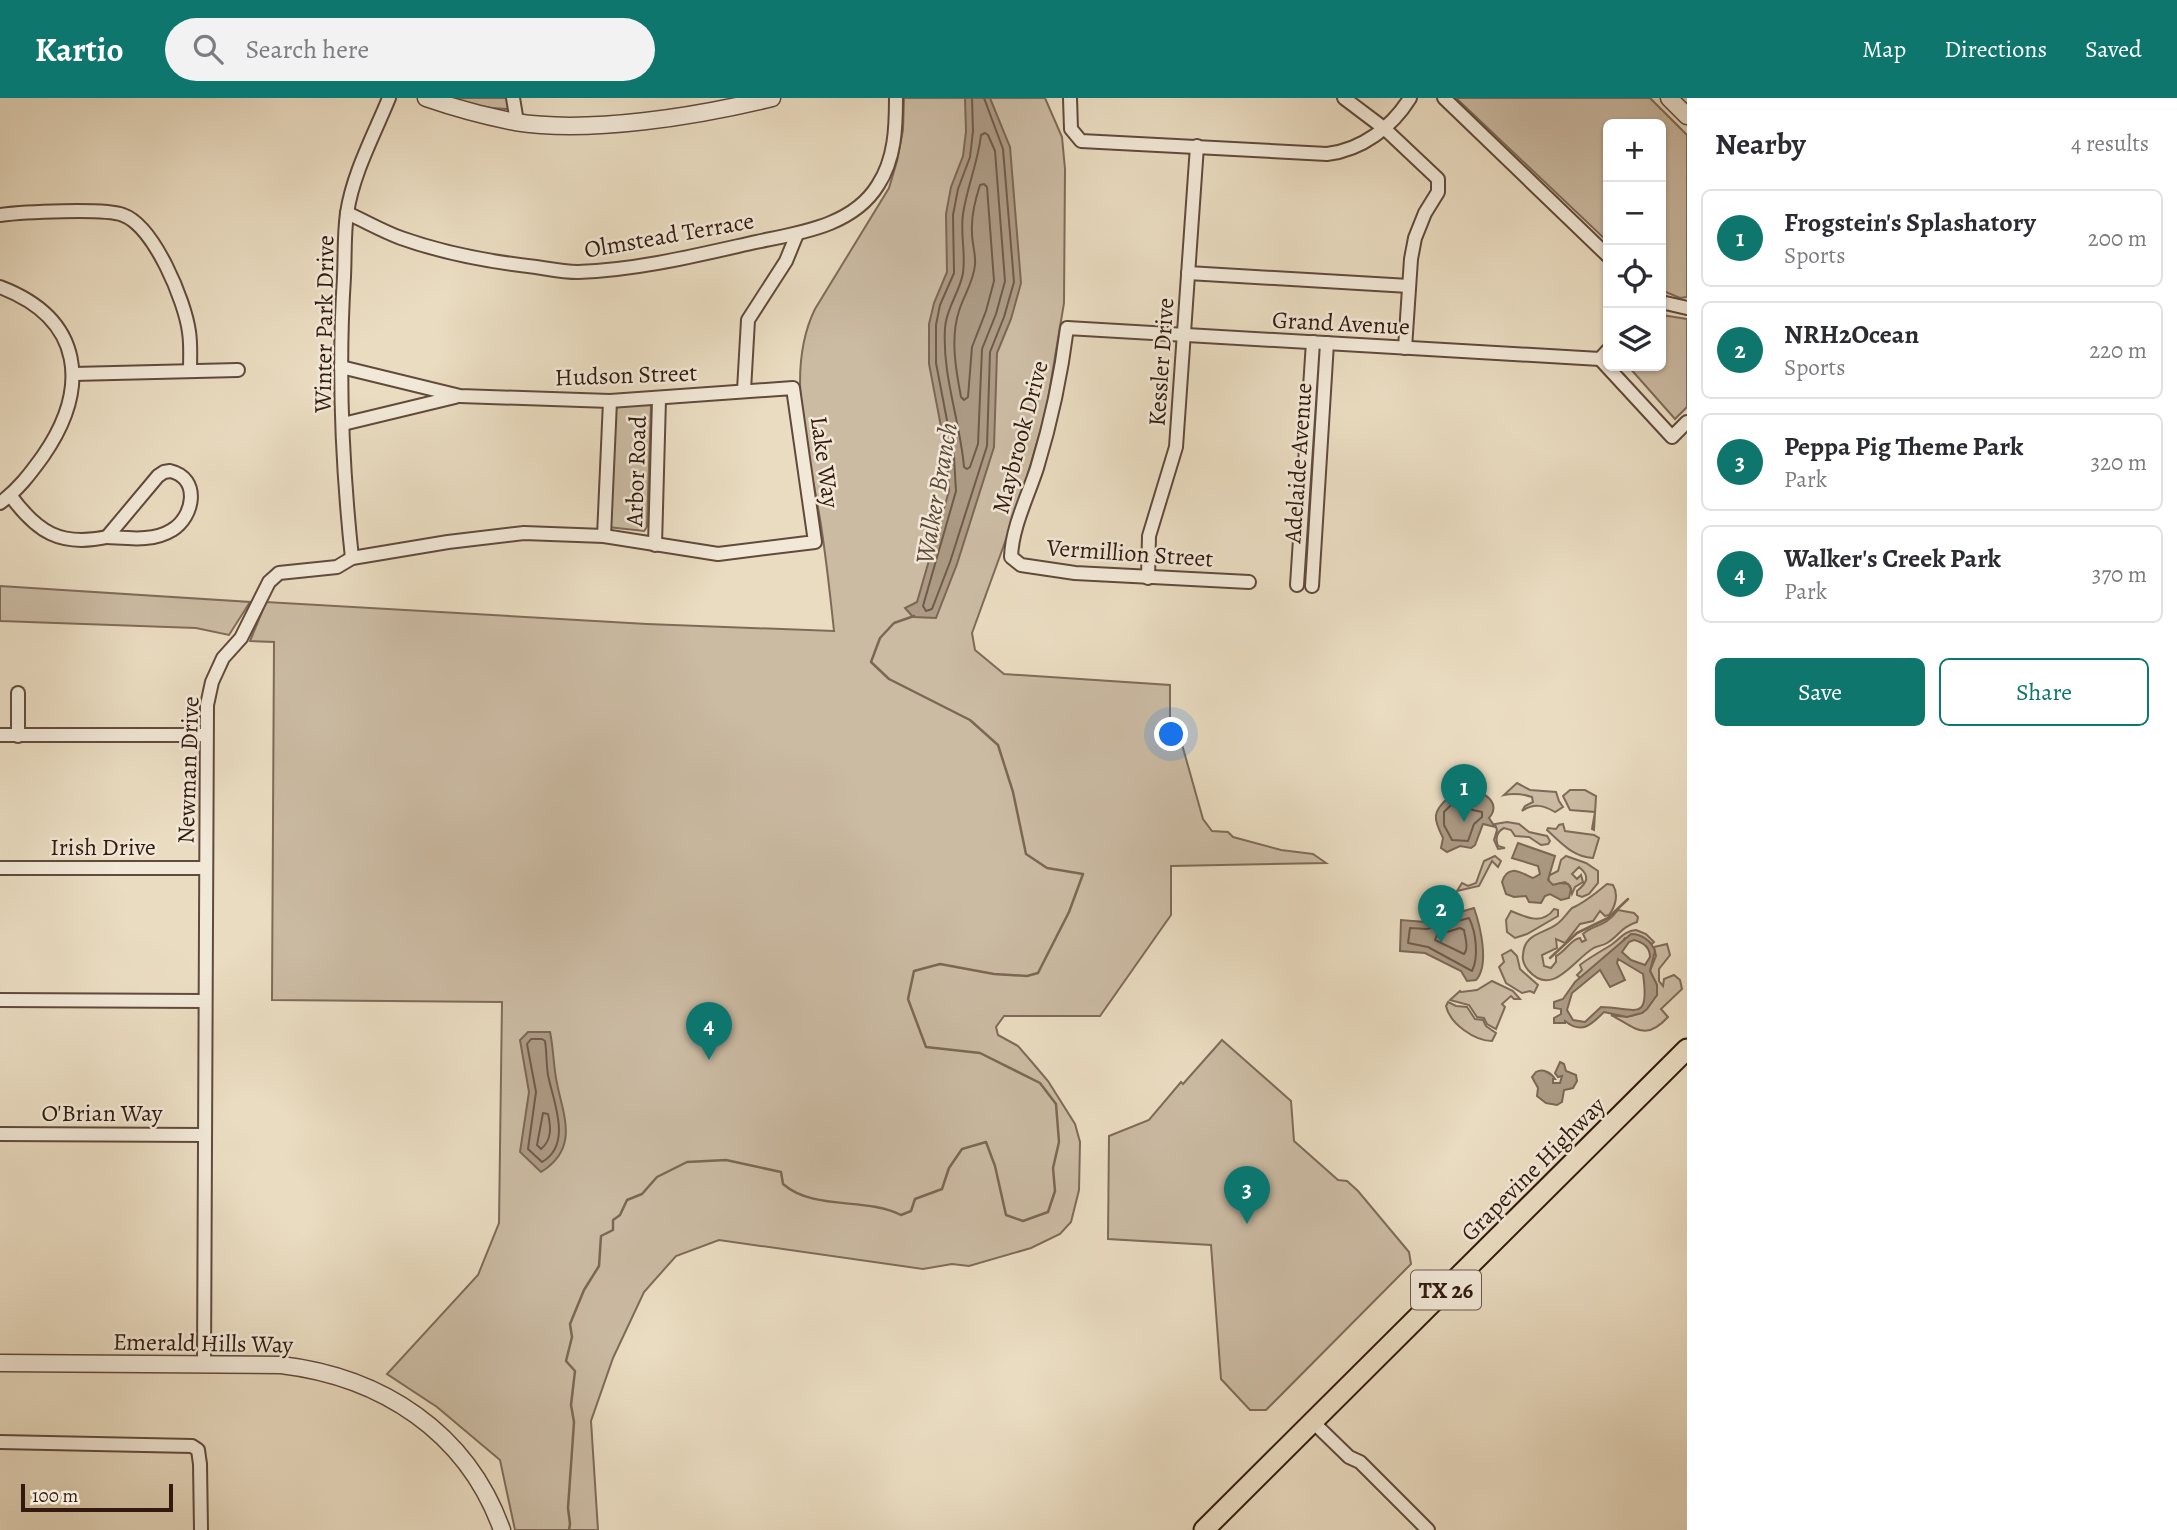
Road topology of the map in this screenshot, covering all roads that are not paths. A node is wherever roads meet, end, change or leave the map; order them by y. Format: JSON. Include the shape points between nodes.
{"nodes":[{"id":1,"x":389,"y":98,"type":"edge"},
{"id":2,"x":426,"y":98,"type":"edge"},
{"id":3,"x":513,"y":98,"type":"edge"},
{"id":4,"x":772,"y":98,"type":"edge"},
{"id":5,"x":896,"y":98,"type":"edge"},
{"id":6,"x":1070,"y":98,"type":"edge"},
{"id":7,"x":1344,"y":98,"type":"edge"},
{"id":8,"x":1410,"y":98,"type":"edge"},
{"id":9,"x":1444,"y":98,"type":"edge"},
{"id":10,"x":1669,"y":98,"type":"edge"},
{"id":11,"x":1687,"y":116,"type":"edge"},
{"id":12,"x":517,"y":122,"type":"junction"},
{"id":13,"x":1385,"y":129,"type":"junction"},
{"id":14,"x":1197,"y":146,"type":"junction"},
{"id":15,"x":347,"y":213,"type":"junction"},
{"id":16,"x":0,"y":215,"type":"edge"},
{"id":17,"x":797,"y":234,"type":"junction"},
{"id":18,"x":1603,"y":251,"type":"edge"},
{"id":19,"x":1188,"y":273,"type":"junction"},
{"id":20,"x":1409,"y":286,"type":"junction"},
{"id":21,"x":0,"y":287,"type":"edge"},
{"id":22,"x":1666,"y":303,"type":"edge"},
{"id":23,"x":1687,"y":308,"type":"edge"},
{"id":24,"x":1067,"y":328,"type":"joint"},
{"id":25,"x":1185,"y":335,"type":"junction"},
{"id":26,"x":1313,"y":342,"type":"junction"},
{"id":27,"x":1327,"y":343,"type":"junction"},
{"id":28,"x":1405,"y":348,"type":"junction"},
{"id":29,"x":1603,"y":355,"type":"edge"},
{"id":30,"x":341,"y":367,"type":"junction"},
{"id":31,"x":191,"y":370,"type":"junction"},
{"id":32,"x":238,"y":370,"type":"dead end"},
{"id":33,"x":1617,"y":371,"type":"edge"},
{"id":34,"x":73,"y":373,"type":"junction"},
{"id":35,"x":793,"y":388,"type":"joint"},
{"id":36,"x":744,"y":390,"type":"junction"},
{"id":37,"x":460,"y":396,"type":"junction"},
{"id":38,"x":659,"y":399,"type":"junction"},
{"id":39,"x":610,"y":401,"type":"junction"},
{"id":40,"x":1687,"y":422,"type":"edge"},
{"id":41,"x":343,"y":424,"type":"junction"},
{"id":42,"x":5,"y":499,"type":"edge"},
{"id":43,"x":604,"y":536,"type":"junction"},
{"id":44,"x":107,"y":537,"type":"junction"},
{"id":45,"x":816,"y":542,"type":"joint"},
{"id":46,"x":654,"y":545,"type":"junction"},
{"id":47,"x":1011,"y":557,"type":"joint"},
{"id":48,"x":352,"y":558,"type":"junction"},
{"id":49,"x":1148,"y":578,"type":"junction"},
{"id":50,"x":1249,"y":582,"type":"dead end"},
{"id":51,"x":1297,"y":584,"type":"dead end"},
{"id":52,"x":1312,"y":586,"type":"dead end"},
{"id":53,"x":18,"y":693,"type":"dead end"},
{"id":54,"x":0,"y":735,"type":"edge"},
{"id":55,"x":206,"y":735,"type":"junction"},
{"id":56,"x":18,"y":736,"type":"junction"},
{"id":57,"x":0,"y":868,"type":"edge"},
{"id":58,"x":206,"y":868,"type":"junction"},
{"id":59,"x":0,"y":999,"type":"edge"},
{"id":60,"x":204,"y":1001,"type":"junction"},
{"id":61,"x":1687,"y":1049,"type":"edge"},
{"id":62,"x":0,"y":1134,"type":"edge"},
{"id":63,"x":204,"y":1135,"type":"junction"},
{"id":64,"x":0,"y":1363,"type":"edge"},
{"id":65,"x":204,"y":1365,"type":"junction"},
{"id":66,"x":1316,"y":1419,"type":"junction"},
{"id":67,"x":0,"y":1442,"type":"edge"},
{"id":68,"x":201,"y":1530,"type":"edge"},
{"id":69,"x":502,"y":1530,"type":"edge"},
{"id":70,"x":1204,"y":1530,"type":"edge"},
{"id":71,"x":1428,"y":1530,"type":"edge"}],
"edges":[{"from":1,"to":15,"type":"street","name":"Winter Park Drive"},
{"from":2,"to":12,"type":"street"},
{"from":3,"to":12,"type":"street"},
{"from":4,"to":12,"type":"street","via":[[638,122]]},
{"from":5,"to":17,"type":"street","via":[[894,141],[878,186],[850,214]]},
{"from":6,"to":14,"type":"street","via":[[1071,130],[1081,141]]},
{"from":7,"to":13,"type":"street"},
{"from":8,"to":13,"type":"street"},
{"from":9,"to":18,"type":"street"},
{"from":10,"to":11,"type":"street"},
{"from":13,"to":14,"type":"street","via":[[1341,152]]},
{"from":13,"to":20,"type":"street","via":[[1421,161],[1439,185],[1415,238]]},
{"from":14,"to":19,"type":"street","name":"Kessler Drive"},
{"from":15,"to":17,"type":"street","name":"Olmstead Terrace","via":[[401,238],[466,256],[576,272],[659,263]]},
{"from":15,"to":30,"type":"street","name":"Winter Park Drive"},
{"from":16,"to":31,"type":"street","via":[[113,213],[135,221],[153,242],[182,305]]},
{"from":17,"to":36,"type":"street","via":[[786,261],[748,320]]},
{"from":19,"to":20,"type":"street"},
{"from":19,"to":25,"type":"street","name":"Kessler Drive"},
{"from":20,"to":28,"type":"street"},
{"from":21,"to":34,"type":"street","via":[[23,297],[55,326],[70,350]]},
{"from":22,"to":23,"type":"street"},
{"from":24,"to":25,"type":"street","name":"Grand Avenue"},
{"from":24,"to":47,"type":"street","name":"Maybrook Drive","via":[[1059,386]]},
{"from":25,"to":26,"type":"street","name":"Grand Avenue"},
{"from":25,"to":49,"type":"street","name":"Kessler Drive","via":[[1176,447],[1149,536]]},
{"from":26,"to":27,"type":"street","name":"Grand Avenue"},
{"from":26,"to":51,"type":"street","name":"Adelaide Avenue"},
{"from":27,"to":28,"type":"street","name":"Grand Avenue"},
{"from":27,"to":52,"type":"street","name":"Adelaide Avenue"},
{"from":28,"to":29,"type":"street","name":"Grand Avenue"},
{"from":30,"to":37,"type":"street","name":"Hudson Street"},
{"from":30,"to":41,"type":"street","name":"Winter Park Drive"},
{"from":31,"to":32,"type":"street"},
{"from":31,"to":34,"type":"street"},
{"from":33,"to":40,"type":"street","via":[[1672,437]]},
{"from":34,"to":42,"type":"street","via":[[73,391],[60,430],[25,481]]},
{"from":35,"to":36,"type":"street","name":"Hudson Street"},
{"from":35,"to":45,"type":"street","name":"Lake Way"},
{"from":36,"to":38,"type":"street","name":"Hudson Street"},
{"from":37,"to":39,"type":"street","name":"Hudson Street"},
{"from":37,"to":41,"type":"street","name":"Hudson Street"},
{"from":38,"to":39,"type":"street","name":"Hudson Street"},
{"from":38,"to":46,"type":"street","name":"Arbor Road"},
{"from":39,"to":43,"type":"street","name":"Arbor Road"},
{"from":41,"to":48,"type":"street","name":"Winter Park Drive"},
{"from":42,"to":44,"type":"street","via":[[52,535],[80,540]]},
{"from":43,"to":46,"type":"street","name":"Newman Drive"},
{"from":43,"to":48,"type":"street","name":"Newman Drive","via":[[523,533]]},
{"from":44,"to":44,"type":"street","via":[[149,538],[172,530],[188,512],[190,484],[177,472],[164,472]]},
{"from":45,"to":46,"type":"street","name":"Newman Drive","via":[[718,554]]},
{"from":47,"to":49,"type":"street","name":"Vermillion Street","via":[[1021,565],[1040,568]]},
{"from":48,"to":55,"type":"street","name":"Newman Drive","via":[[337,567],[279,573],[269,582],[242,638],[223,658],[212,682]]},
{"from":49,"to":50,"type":"street","name":"Vermillion Street"},
{"from":53,"to":56,"type":"street"},
{"from":54,"to":56,"type":"street"},
{"from":55,"to":56,"type":"street"},
{"from":55,"to":58,"type":"street","name":"Newman Drive"},
{"from":57,"to":58,"type":"street","name":"Irish Drive"},
{"from":58,"to":60,"type":"street","name":"Newman Drive"},
{"from":59,"to":60,"type":"street"},
{"from":60,"to":63,"type":"street","name":"Newman Drive"},
{"from":61,"to":66,"type":"main road","name":"Grapevine Highway","number":"TX 26"},
{"from":62,"to":63,"type":"street","name":"O'Brian Way"},
{"from":63,"to":65,"type":"street","name":"Newman Drive"},
{"from":64,"to":65,"type":"street","name":"Emerald Hills Way"},
{"from":65,"to":69,"type":"street","name":"Emerald Hills Way","via":[[311,1368],[404,1406],[458,1450],[484,1490]]},
{"from":66,"to":70,"type":"main road","name":"Grapevine Highway","number":"TX 26"},
{"from":66,"to":71,"type":"street","via":[[1355,1452]]},
{"from":67,"to":68,"type":"street","via":[[192,1446],[198,1450],[200,1464]]}]}
